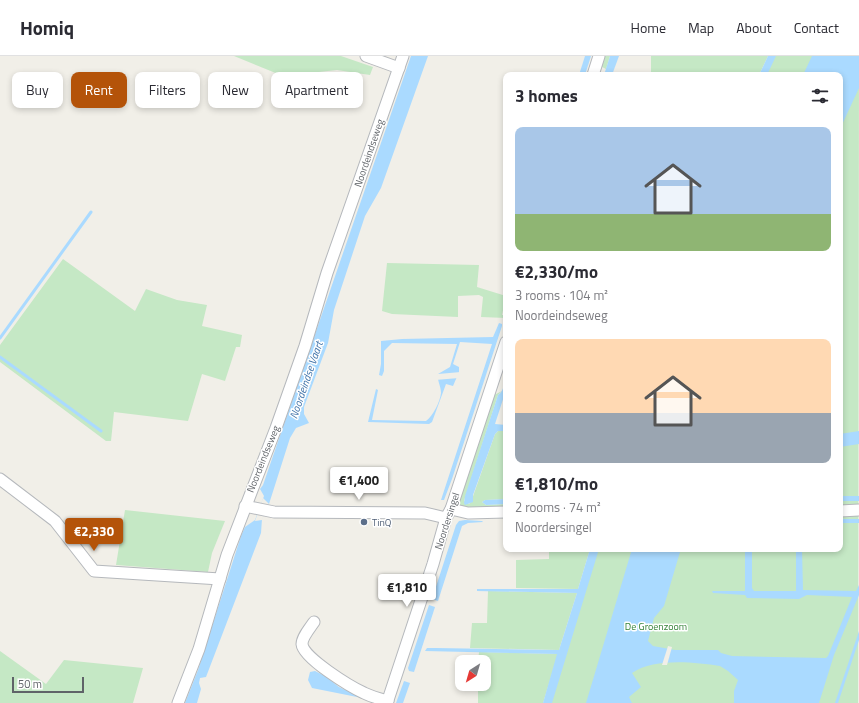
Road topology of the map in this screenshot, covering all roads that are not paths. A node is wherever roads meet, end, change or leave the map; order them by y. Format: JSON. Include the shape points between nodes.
{"nodes":[{"id":1,"x":366,"y":56,"type":"edge"},
{"id":2,"x":403,"y":56,"type":"edge"},
{"id":3,"x":599,"y":56,"type":"edge"},
{"id":4,"x":399,"y":68,"type":"junction"},
{"id":5,"x":594,"y":72,"type":"edge"},
{"id":6,"x":503,"y":351,"type":"edge"},
{"id":7,"x":0,"y":479,"type":"edge"},
{"id":8,"x":245,"y":506,"type":"junction"},
{"id":9,"x":859,"y":510,"type":"edge"},
{"id":10,"x":843,"y":511,"type":"edge"},
{"id":11,"x":503,"y":512,"type":"edge"},
{"id":12,"x":448,"y":514,"type":"junction"},
{"id":13,"x":215,"y":578,"type":"junction"},
{"id":14,"x":314,"y":622,"type":"dead end"},
{"id":15,"x":388,"y":702,"type":"edge"},
{"id":16,"x":178,"y":703,"type":"edge"}],
"edges":[{"from":1,"to":4,"type":"street"},
{"from":2,"to":4,"type":"street","name":"Noordeindseweg"},
{"from":3,"to":5,"type":"street"},
{"from":4,"to":8,"type":"street","name":"Noordeindseweg","via":[[327,273],[292,383]]},
{"from":6,"to":12,"type":"street","name":"Noordersingel"},
{"from":7,"to":13,"type":"street","via":[[55,521],[94,571]]},
{"from":8,"to":12,"type":"street","via":[[262,510]]},
{"from":8,"to":13,"type":"street","name":"Noordeindseweg"},
{"from":9,"to":10,"type":"street"},
{"from":11,"to":12,"type":"street"},
{"from":12,"to":15,"type":"street","name":"Noordersingel"},
{"from":13,"to":16,"type":"street","name":"Noordeindseweg","via":[[199,650]]},
{"from":14,"to":15,"type":"street","name":"Noordersingel","via":[[303,639],[305,651],[352,687]]}]}
